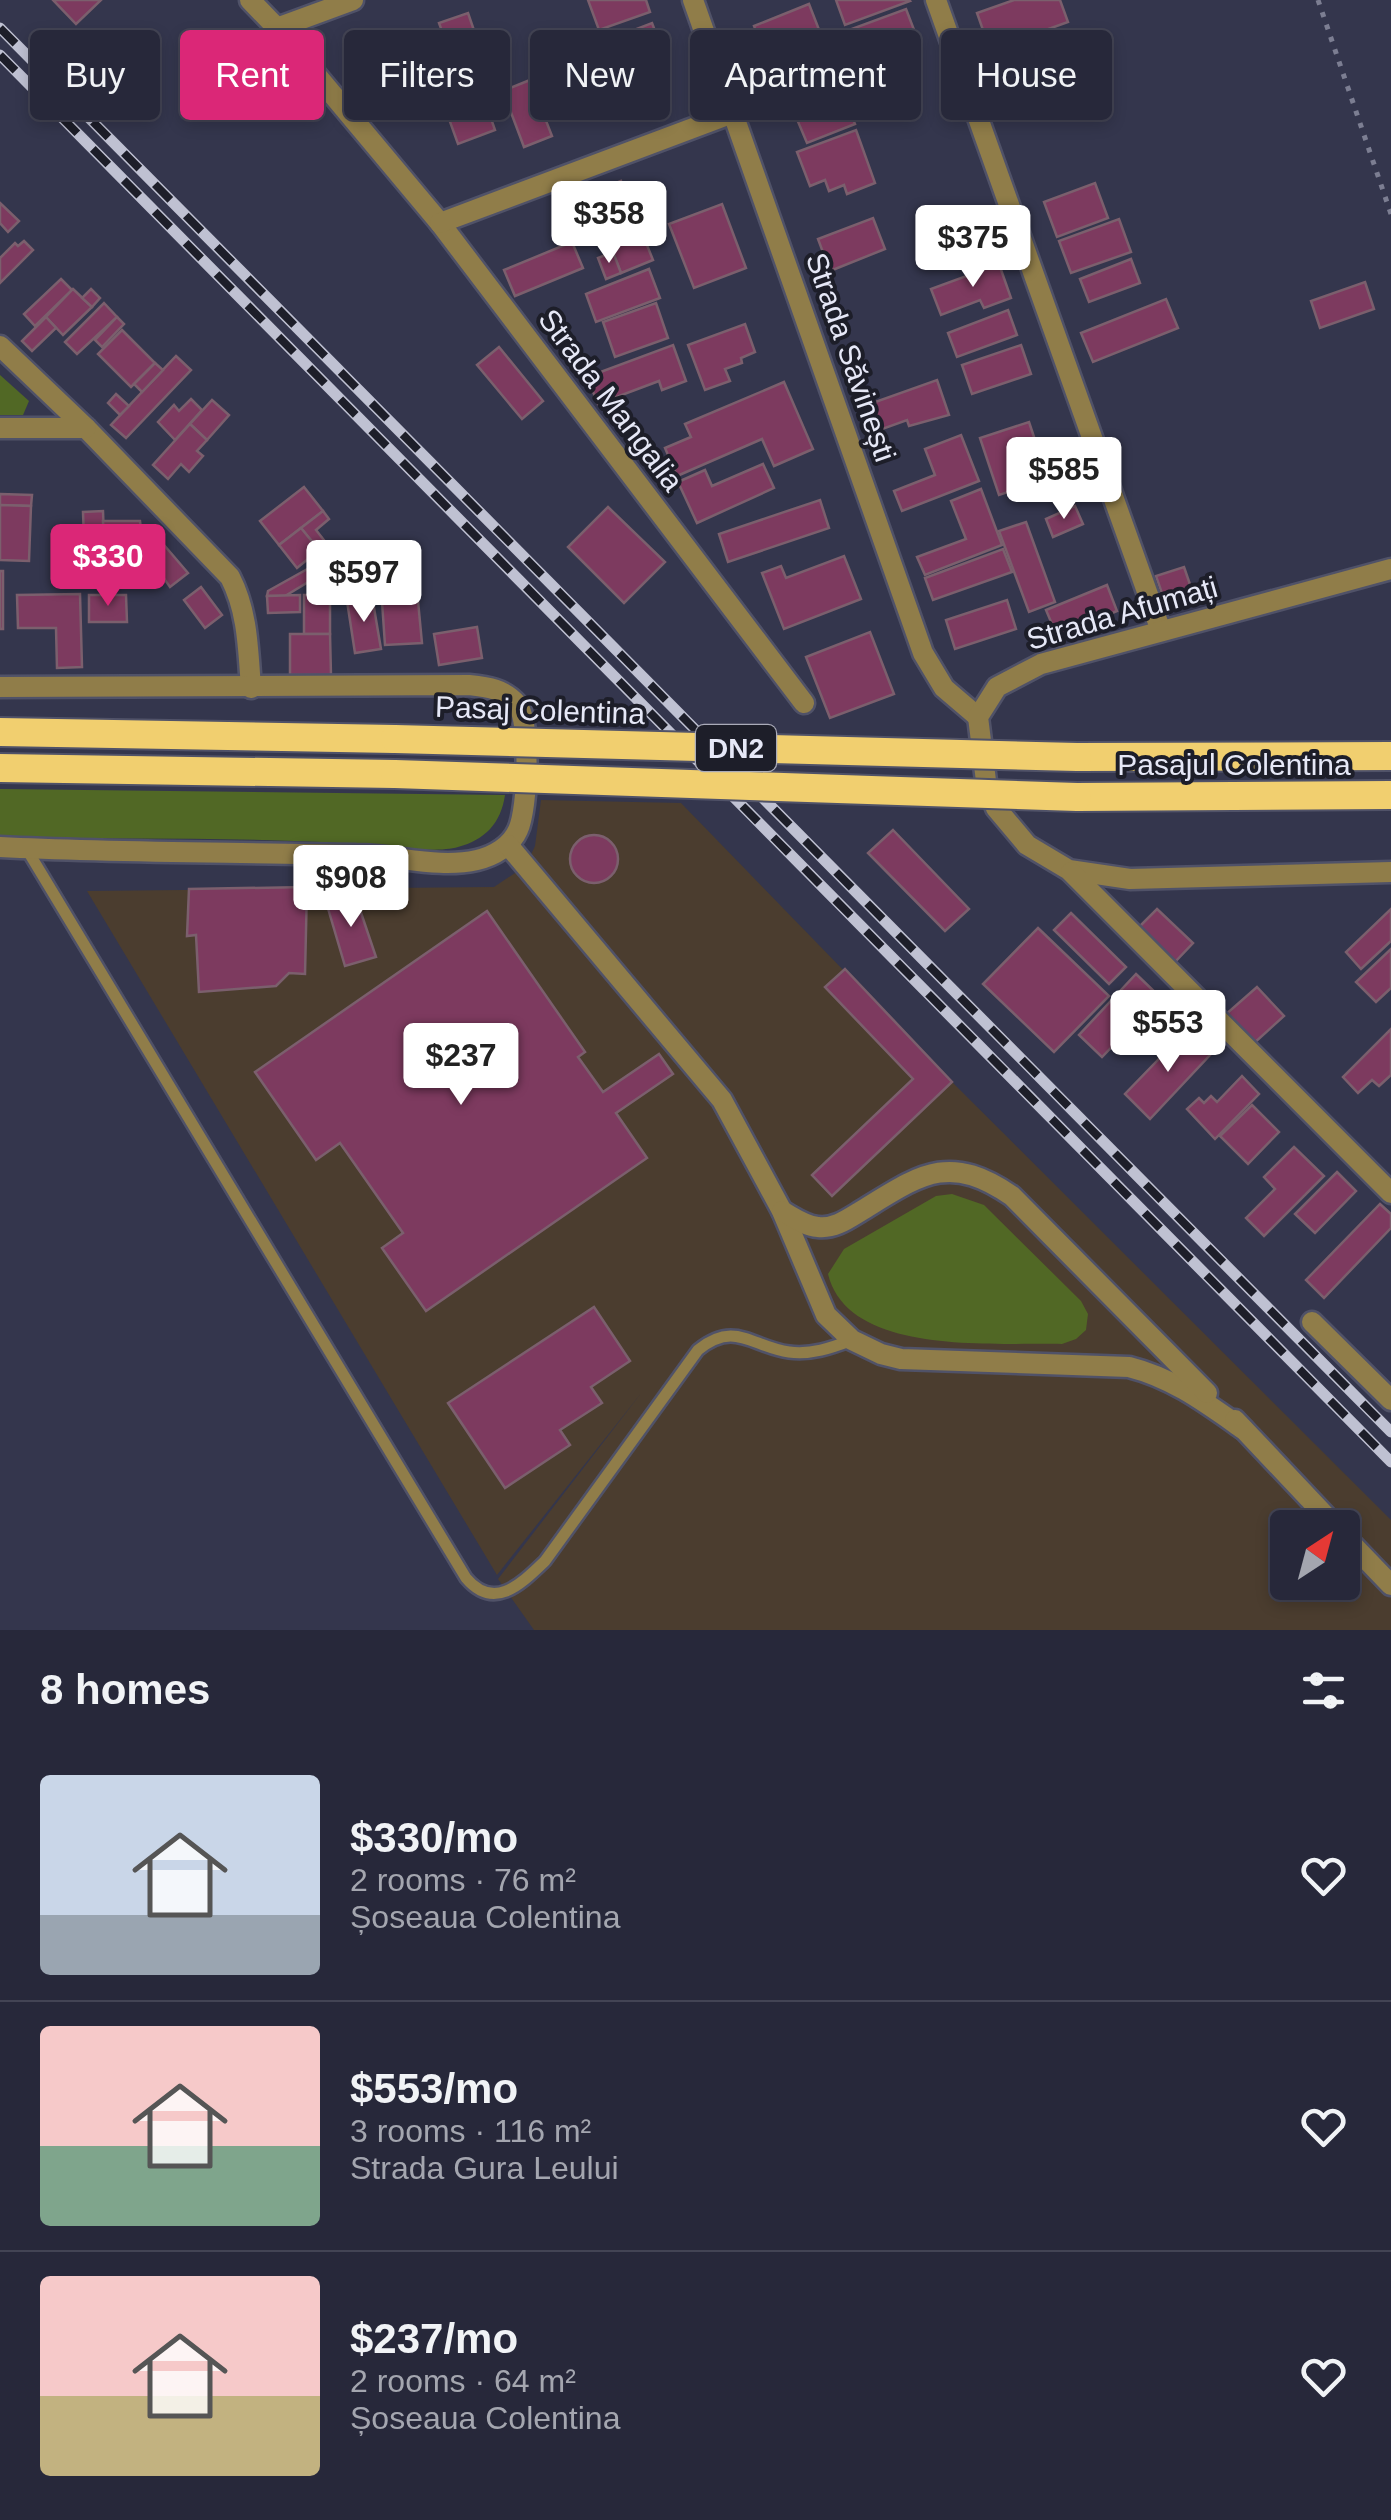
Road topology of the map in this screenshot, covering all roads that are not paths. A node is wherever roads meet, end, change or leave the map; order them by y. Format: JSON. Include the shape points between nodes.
{"nodes":[{"id":1,"x":250,"y":0,"type":"edge"},
{"id":2,"x":353,"y":0,"type":"edge"},
{"id":3,"x":692,"y":0,"type":"edge"},
{"id":4,"x":936,"y":0,"type":"edge"},
{"id":5,"x":277,"y":28,"type":"junction"},
{"id":6,"x":703,"y":30,"type":"edge"},
{"id":7,"x":715,"y":120,"type":"edge"},
{"id":8,"x":735,"y":120,"type":"edge"},
{"id":9,"x":440,"y":224,"type":"junction"},
{"id":10,"x":0,"y":346,"type":"edge"},
{"id":11,"x":0,"y":428,"type":"edge"},
{"id":12,"x":86,"y":428,"type":"junction"},
{"id":13,"x":1391,"y":569,"type":"edge"},
{"id":14,"x":1161,"y":631,"type":"junction"},
{"id":15,"x":0,"y":687,"type":"edge"},
{"id":16,"x":251,"y":688,"type":"junction"},
{"id":17,"x":804,"y":702,"type":"dead end"},
{"id":18,"x":978,"y":717,"type":"junction"},
{"id":19,"x":0,"y":732,"type":"edge"},
{"id":20,"x":1391,"y":756,"type":"edge"},
{"id":21,"x":1078,"y":757,"type":"joint"},
{"id":22,"x":0,"y":768,"type":"edge"},
{"id":23,"x":1391,"y":795,"type":"edge"},
{"id":24,"x":508,"y":845,"type":"junction"},
{"id":25,"x":0,"y":847,"type":"edge"},
{"id":26,"x":26,"y":848,"type":"junction"},
{"id":27,"x":1069,"y":870,"type":"junction"},
{"id":28,"x":1391,"y":872,"type":"edge"},
{"id":29,"x":1391,"y":1193,"type":"edge"},
{"id":30,"x":782,"y":1211,"type":"junction"},
{"id":31,"x":1312,"y":1322,"type":"dead end"},
{"id":32,"x":852,"y":1340,"type":"junction"},
{"id":33,"x":1391,"y":1400,"type":"edge"},
{"id":34,"x":1243,"y":1429,"type":"junction"},
{"id":35,"x":1319,"y":1510,"type":"edge"},
{"id":36,"x":1360,"y":1553,"type":"edge"},
{"id":37,"x":1391,"y":1585,"type":"edge"}],
"edges":[{"from":1,"to":5,"type":"street","name":"Strada Mangalia"},
{"from":2,"to":5,"type":"street"},
{"from":3,"to":6,"type":"street","name":"Strada Săvinești"},
{"from":4,"to":14,"type":"street"},
{"from":5,"to":9,"type":"street","name":"Strada Mangalia"},
{"from":7,"to":9,"type":"street"},
{"from":8,"to":18,"type":"street","name":"Strada Săvinești","via":[[923,653],[944,688]]},
{"from":9,"to":17,"type":"street","name":"Strada Mangalia"},
{"from":10,"to":12,"type":"street"},
{"from":11,"to":12,"type":"street"},
{"from":12,"to":16,"type":"street","via":[[230,577],[246,621]]},
{"from":13,"to":14,"type":"street","name":"Strada Afumați"},
{"from":14,"to":18,"type":"street","name":"Strada Afumați","via":[[1021,673],[997,687]]},
{"from":15,"to":16,"type":"street"},
{"from":16,"to":24,"type":"street","via":[[469,684],[506,694],[526,722],[522,818]]},
{"from":18,"to":27,"type":"street","via":[[996,808],[1027,844]]},
{"from":19,"to":21,"type":"highway","name":"Pasaj Colentina","number":"DN2","bridge":true},
{"from":20,"to":21,"type":"highway","name":"Pasajul Colentina","number":"DN2"},
{"from":22,"to":23,"type":"highway","name":"Pasajul Colentina","number":"DN2","bridge":true,"via":[[1076,797]]},
{"from":24,"to":26,"type":"street","via":[[492,856],[452,863]]},
{"from":24,"to":30,"type":"street","via":[[722,1100]]},
{"from":25,"to":26,"type":"street"},
{"from":26,"to":32,"type":"lane","via":[[477,1591],[504,1592],[544,1561],[708,1342],[740,1336],[808,1353]]},
{"from":27,"to":28,"type":"street","via":[[1130,879]]},
{"from":27,"to":29,"type":"street"},
{"from":30,"to":32,"type":"street","via":[[826,1315]]},
{"from":30,"to":34,"type":"street","via":[[804,1224],[828,1227],[926,1174],[947,1171],[994,1183]]},
{"from":31,"to":33,"type":"street"},
{"from":32,"to":34,"type":"street","via":[[901,1358],[1129,1367],[1190,1392]]},
{"from":34,"to":35,"type":"street"},
{"from":36,"to":37,"type":"street"}]}
